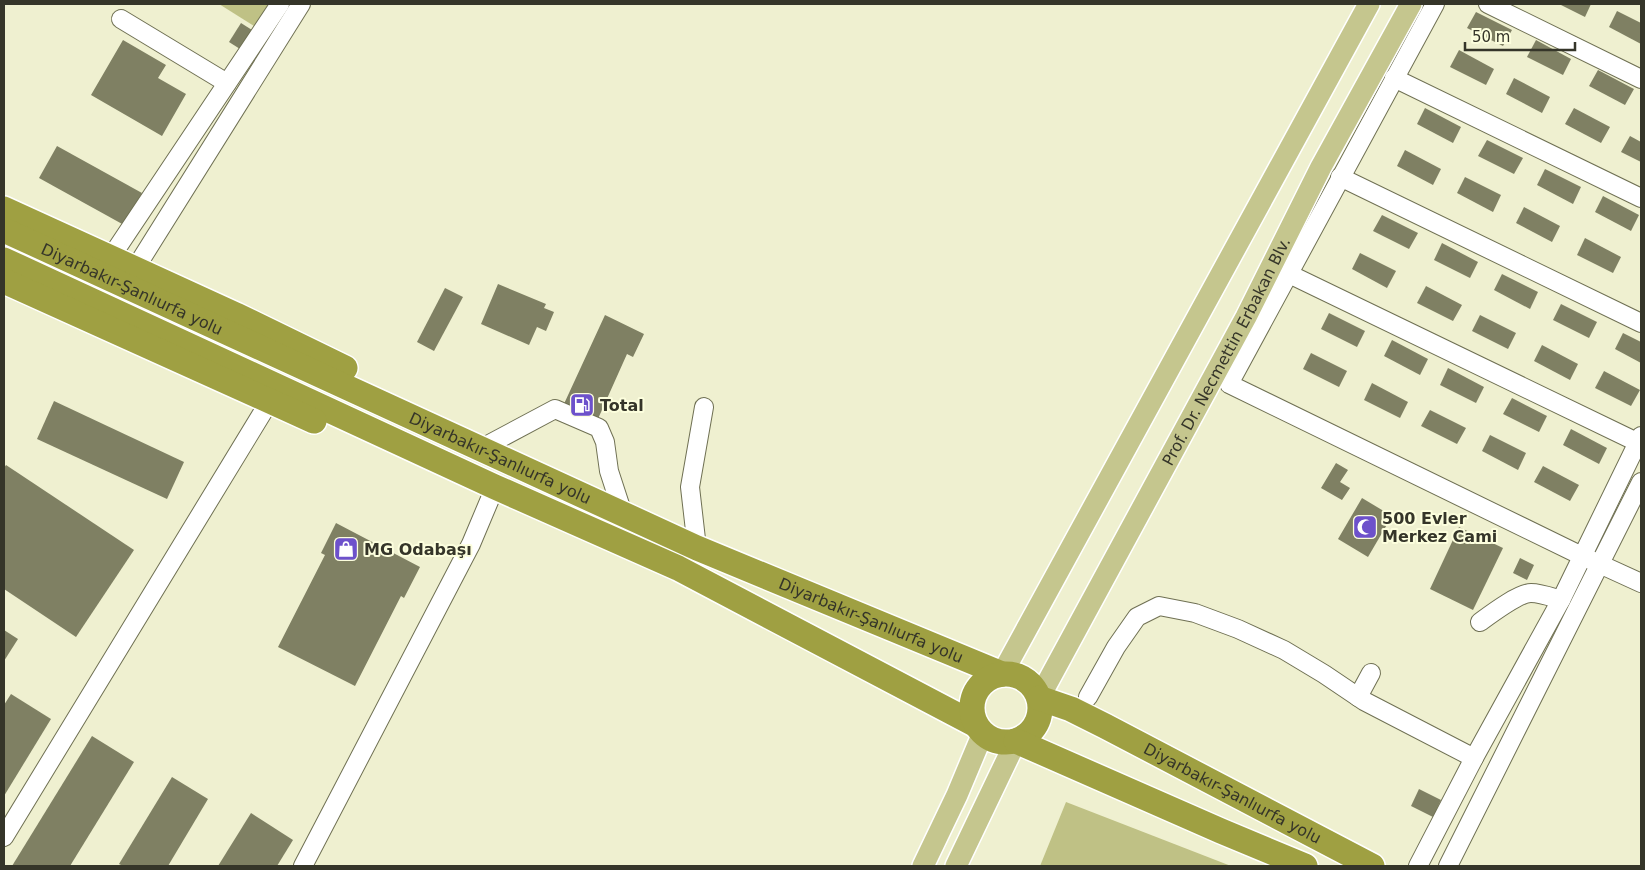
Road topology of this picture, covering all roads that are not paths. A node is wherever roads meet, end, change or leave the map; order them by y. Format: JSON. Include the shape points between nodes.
{"nodes":[{"id":1,"x":280,"y":4,"type":"edge"},
{"id":2,"x":301,"y":4,"type":"edge"},
{"id":3,"x":1369,"y":4,"type":"edge"},
{"id":4,"x":1411,"y":4,"type":"edge"},
{"id":5,"x":1435,"y":4,"type":"edge"},
{"id":6,"x":1488,"y":4,"type":"edge"},
{"id":7,"x":121,"y":20,"type":"dead end"},
{"id":8,"x":1394,"y":78,"type":"junction"},
{"id":9,"x":1641,"y":79,"type":"edge"},
{"id":10,"x":227,"y":83,"type":"junction"},
{"id":11,"x":1340,"y":177,"type":"junction"},
{"id":12,"x":1641,"y":198,"type":"edge"},
{"id":13,"x":4,"y":208,"type":"edge"},
{"id":14,"x":4,"y":230,"type":"edge"},
{"id":15,"x":111,"y":257,"type":"junction"},
{"id":16,"x":4,"y":260,"type":"edge"},
{"id":17,"x":135,"y":269,"type":"junction"},
{"id":18,"x":1289,"y":274,"type":"junction"},
{"id":19,"x":4,"y":281,"type":"edge"},
{"id":20,"x":1641,"y":323,"type":"edge"},
{"id":21,"x":269,"y":402,"type":"junction"},
{"id":22,"x":704,"y":407,"type":"dead end"},
{"id":23,"x":1640,"y":441,"type":"edge"},
{"id":24,"x":472,"y":446,"type":"junction"},
{"id":25,"x":1641,"y":482,"type":"edge"},
{"id":26,"x":495,"y":488,"type":"junction"},
{"id":27,"x":623,"y":514,"type":"junction"},
{"id":28,"x":697,"y":548,"type":"junction"},
{"id":29,"x":1582,"y":556,"type":"junction"},
{"id":30,"x":1600,"y":564,"type":"junction"},
{"id":31,"x":1641,"y":583,"type":"edge"},
{"id":32,"x":1561,"y":600,"type":"junction"},
{"id":33,"x":1480,"y":622,"type":"dead end"},
{"id":34,"x":1371,"y":673,"type":"dead end"},
{"id":35,"x":1002,"y":674,"type":"junction"},
{"id":36,"x":1088,"y":697,"type":"dead end"},
{"id":37,"x":1358,"y":697,"type":"junction"},
{"id":38,"x":1039,"y":698,"type":"junction"},
{"id":39,"x":980,"y":729,"type":"junction"},
{"id":40,"x":1016,"y":741,"type":"junction"},
{"id":41,"x":1474,"y":758,"type":"junction"},
{"id":42,"x":4,"y":836,"type":"edge"},
{"id":43,"x":303,"y":866,"type":"edge"},
{"id":44,"x":923,"y":866,"type":"edge"},
{"id":45,"x":956,"y":866,"type":"edge"},
{"id":46,"x":1305,"y":866,"type":"edge"},
{"id":47,"x":1372,"y":866,"type":"edge"},
{"id":48,"x":1418,"y":866,"type":"edge"},
{"id":49,"x":1448,"y":866,"type":"edge"}],
"edges":[{"from":1,"to":10,"type":"street"},
{"from":2,"to":17,"type":"street"},
{"from":3,"to":35,"type":"main road"},
{"from":4,"to":38,"type":"main road","name":"Prof. Dr. Necmettin Erbakan Blv."},
{"from":5,"to":8,"type":"street"},
{"from":6,"to":9,"type":"street"},
{"from":7,"to":10,"type":"street"},
{"from":8,"to":11,"type":"street"},
{"from":8,"to":12,"type":"street"},
{"from":10,"to":15,"type":"street"},
{"from":11,"to":18,"type":"street"},
{"from":11,"to":20,"type":"street"},
{"from":13,"to":15,"type":"highway"},
{"from":14,"to":24,"type":"highway","name":"Diyarbakır-Şanlıurfa yolu"},
{"from":15,"to":17,"type":"highway"},
{"from":16,"to":26,"type":"highway","name":"Diyarbakır-Şanlıurfa yolu"},
{"from":17,"to":24,"type":"highway","via":[[236,314],[421,405]]},
{"from":18,"to":23,"type":"street"},
{"from":18,"to":29,"type":"street","via":[[1229,384]]},
{"from":19,"to":21,"type":"highway"},
{"from":21,"to":26,"type":"highway","via":[[388,451]]},
{"from":21,"to":42,"type":"street"},
{"from":22,"to":28,"type":"street","via":[[690,487]]},
{"from":23,"to":29,"type":"street"},
{"from":24,"to":27,"type":"highway","name":"Diyarbakır-Şanlıurfa yolu"},
{"from":24,"to":27,"type":"street","via":[[555,409],[599,428]]},
{"from":25,"to":30,"type":"street"},
{"from":26,"to":39,"type":"highway","name":"Diyarbakır-Şanlıurfa yolu","via":[[678,568]]},
{"from":26,"to":43,"type":"street","via":[[471,544]]},
{"from":27,"to":28,"type":"highway","name":"Diyarbakır-Şanlıurfa yolu"},
{"from":28,"to":35,"type":"highway","name":"Diyarbakır-Şanlıurfa yolu"},
{"from":29,"to":30,"type":"street"},
{"from":29,"to":32,"type":"street"},
{"from":30,"to":31,"type":"street"},
{"from":30,"to":49,"type":"street"},
{"from":32,"to":33,"type":"street","via":[[1545,594],[1528,593]]},
{"from":32,"to":41,"type":"street"},
{"from":34,"to":37,"type":"street"},
{"from":35,"to":38,"type":"highway","via":[[1014,674],[1025,679]]},
{"from":35,"to":39,"type":"highway","via":[[985,681],[974,697],[973,716]]},
{"from":36,"to":37,"type":"street","via":[[1137,617],[1159,606],[1195,613],[1284,650]]},
{"from":37,"to":41,"type":"street"},
{"from":38,"to":40,"type":"highway","via":[[1041,708],[1034,729]]},
{"from":38,"to":47,"type":"highway","name":"Diyarbakır-Şanlıurfa yolu","via":[[1105,726]]},
{"from":39,"to":40,"type":"highway","via":[[998,741]]},
{"from":39,"to":44,"type":"main road","via":[[957,795]]},
{"from":40,"to":45,"type":"main road"},
{"from":40,"to":46,"type":"highway","name":"Diyarbakır-Şanlıurfa yolu"},
{"from":41,"to":48,"type":"street"}]}
